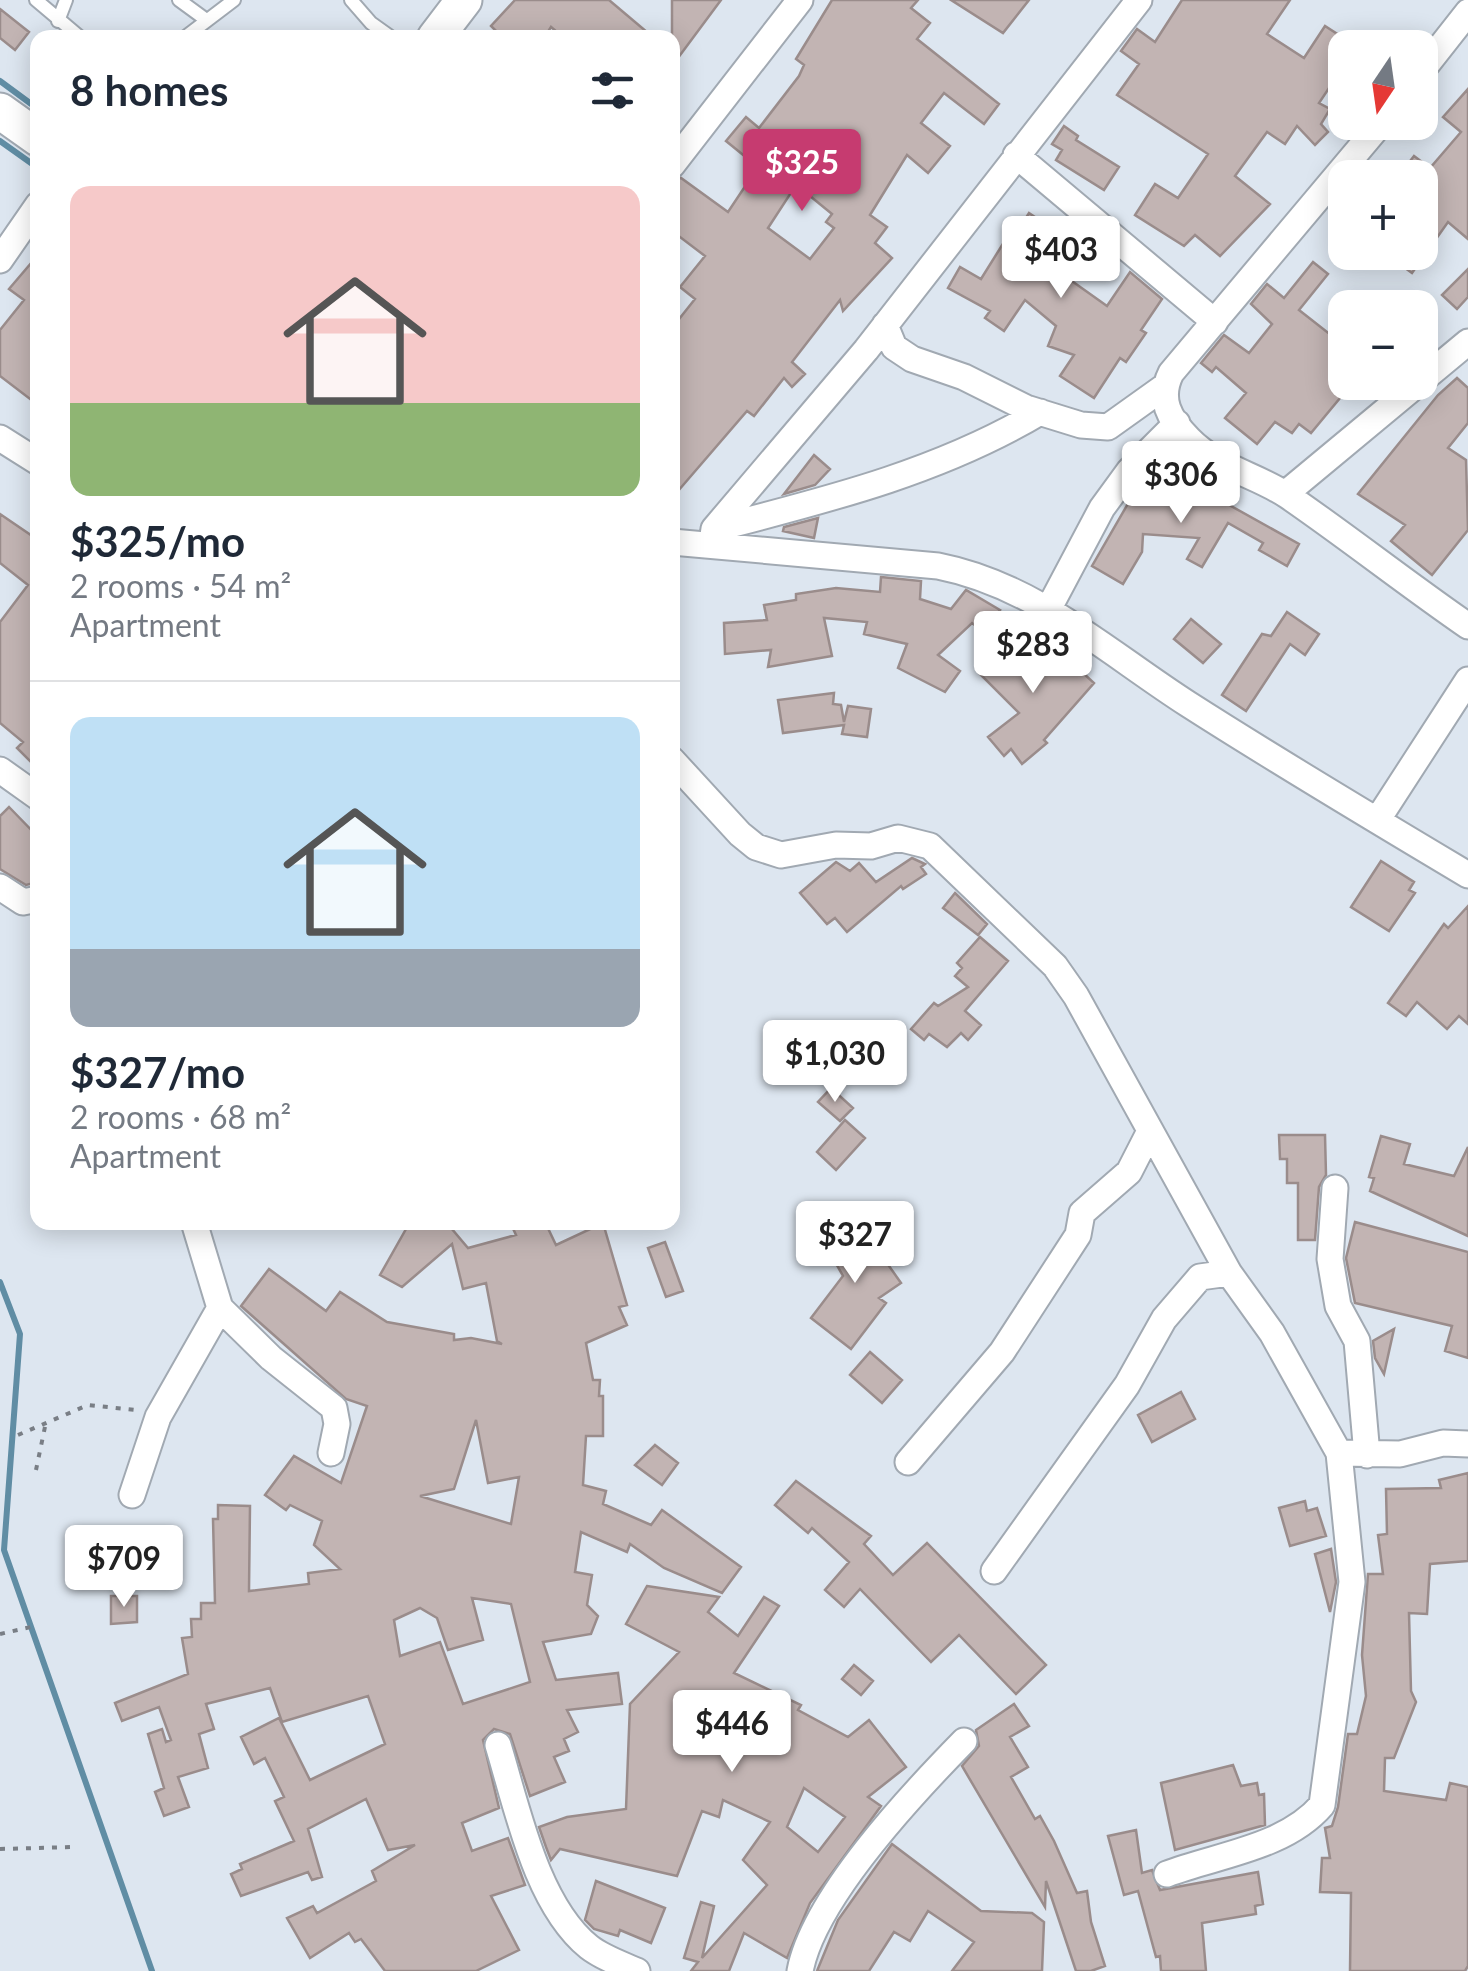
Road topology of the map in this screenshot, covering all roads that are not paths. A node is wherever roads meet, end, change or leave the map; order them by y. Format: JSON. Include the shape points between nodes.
{"nodes":[{"id":1,"x":36,"y":0,"type":"edge"},
{"id":2,"x":66,"y":0,"type":"edge"},
{"id":3,"x":179,"y":0,"type":"edge"},
{"id":4,"x":234,"y":0,"type":"edge"},
{"id":5,"x":351,"y":0,"type":"edge"},
{"id":6,"x":464,"y":0,"type":"edge"},
{"id":7,"x":800,"y":0,"type":"edge"},
{"id":8,"x":1139,"y":0,"type":"edge"},
{"id":9,"x":1468,"y":12,"type":"edge"},
{"id":10,"x":205,"y":18,"type":"junction"},
{"id":11,"x":58,"y":21,"type":"junction"},
{"id":12,"x":70,"y":30,"type":"edge"},
{"id":13,"x":192,"y":30,"type":"edge"},
{"id":14,"x":380,"y":30,"type":"edge"},
{"id":15,"x":441,"y":30,"type":"edge"},
{"id":16,"x":1438,"y":51,"type":"edge"},
{"id":17,"x":0,"y":111,"type":"edge"},
{"id":18,"x":30,"y":132,"type":"edge"},
{"id":19,"x":1367,"y":140,"type":"edge"},
{"id":20,"x":680,"y":155,"type":"edge"},
{"id":21,"x":1016,"y":156,"type":"junction"},
{"id":22,"x":30,"y":217,"type":"edge"},
{"id":23,"x":0,"y":260,"type":"edge"},
{"id":24,"x":1215,"y":322,"type":"junction"},
{"id":25,"x":885,"y":325,"type":"junction"},
{"id":26,"x":1468,"y":342,"type":"edge"},
{"id":27,"x":1164,"y":387,"type":"junction"},
{"id":28,"x":1040,"y":412,"type":"junction"},
{"id":29,"x":1177,"y":423,"type":"junction"},
{"id":30,"x":0,"y":438,"type":"edge"},
{"id":31,"x":30,"y":457,"type":"edge"},
{"id":32,"x":1285,"y":494,"type":"junction"},
{"id":33,"x":713,"y":536,"type":"junction"},
{"id":34,"x":680,"y":541,"type":"edge"},
{"id":35,"x":1049,"y":608,"type":"junction"},
{"id":36,"x":1468,"y":626,"type":"edge"},
{"id":37,"x":1468,"y":680,"type":"edge"},
{"id":38,"x":680,"y":769,"type":"edge"},
{"id":39,"x":0,"y":770,"type":"edge"},
{"id":40,"x":30,"y":791,"type":"edge"},
{"id":41,"x":1378,"y":819,"type":"junction"},
{"id":42,"x":1468,"y":875,"type":"edge"},
{"id":43,"x":0,"y":888,"type":"edge"},
{"id":44,"x":30,"y":905,"type":"edge"},
{"id":45,"x":1150,"y":1130,"type":"junction"},
{"id":46,"x":1334,"y":1188,"type":"dead end"},
{"id":47,"x":196,"y":1230,"type":"edge"},
{"id":48,"x":1229,"y":1273,"type":"junction"},
{"id":49,"x":220,"y":1308,"type":"junction"},
{"id":50,"x":1468,"y":1444,"type":"edge"},
{"id":51,"x":331,"y":1453,"type":"dead end"},
{"id":52,"x":1339,"y":1453,"type":"junction"},
{"id":53,"x":1367,"y":1455,"type":"junction"},
{"id":54,"x":908,"y":1462,"type":"dead end"},
{"id":55,"x":132,"y":1495,"type":"dead end"},
{"id":56,"x":994,"y":1572,"type":"dead end"},
{"id":57,"x":964,"y":1742,"type":"dead end"},
{"id":58,"x":498,"y":1745,"type":"dead end"},
{"id":59,"x":1167,"y":1874,"type":"dead end"},
{"id":60,"x":637,"y":1971,"type":"edge"},
{"id":61,"x":800,"y":1971,"type":"edge"}],
"edges":[{"from":1,"to":11,"type":"lane"},
{"from":2,"to":11,"type":"lane"},
{"from":3,"to":10,"type":"lane"},
{"from":4,"to":10,"type":"lane"},
{"from":5,"to":14,"type":"lane"},
{"from":6,"to":15,"type":"main road"},
{"from":7,"to":20,"type":"street"},
{"from":8,"to":21,"type":"street"},
{"from":9,"to":16,"type":"street"},
{"from":10,"to":13,"type":"lane"},
{"from":11,"to":12,"type":"lane"},
{"from":17,"to":18,"type":"main road"},
{"from":19,"to":24,"type":"street"},
{"from":21,"to":24,"type":"street"},
{"from":21,"to":25,"type":"street"},
{"from":22,"to":23,"type":"street"},
{"from":24,"to":27,"type":"street"},
{"from":25,"to":28,"type":"street","via":[[902,354]]},
{"from":25,"to":33,"type":"street"},
{"from":26,"to":32,"type":"street"},
{"from":27,"to":28,"type":"street","via":[[1108,426],[1082,426]]},
{"from":27,"to":29,"type":"street","via":[[1168,413]]},
{"from":28,"to":33,"type":"street","via":[[938,465]]},
{"from":29,"to":32,"type":"street","via":[[1190,441],[1231,469]]},
{"from":29,"to":35,"type":"street","via":[[1102,508]]},
{"from":30,"to":31,"type":"street"},
{"from":32,"to":36,"type":"street"},
{"from":33,"to":34,"type":"street"},
{"from":33,"to":35,"type":"street","via":[[956,570]]},
{"from":35,"to":41,"type":"street","via":[[1185,702]]},
{"from":37,"to":41,"type":"street"},
{"from":38,"to":45,"type":"street","via":[[740,834],[781,855],[898,838],[930,846],[1055,966]]},
{"from":39,"to":40,"type":"street"},
{"from":41,"to":42,"type":"street"},
{"from":43,"to":44,"type":"street"},
{"from":45,"to":48,"type":"street"},
{"from":45,"to":54,"type":"street","via":[[1129,1172],[1082,1214],[1078,1236],[1002,1352]]},
{"from":46,"to":53,"type":"street","via":[[1330,1259],[1338,1306],[1357,1340]]},
{"from":47,"to":49,"type":"street"},
{"from":48,"to":52,"type":"street","via":[[1272,1333]]},
{"from":48,"to":56,"type":"street","via":[[1200,1278],[1164,1319],[1127,1385]]},
{"from":49,"to":51,"type":"street","via":[[334,1408]]},
{"from":49,"to":55,"type":"street","via":[[155,1425]]},
{"from":50,"to":53,"type":"street"},
{"from":52,"to":53,"type":"street"},
{"from":52,"to":59,"type":"street","via":[[1353,1558],[1322,1805],[1282,1835]]},
{"from":57,"to":61,"type":"street","via":[[864,1852],[813,1936]]},
{"from":58,"to":60,"type":"street","via":[[529,1848],[561,1912],[591,1949]]}]}
